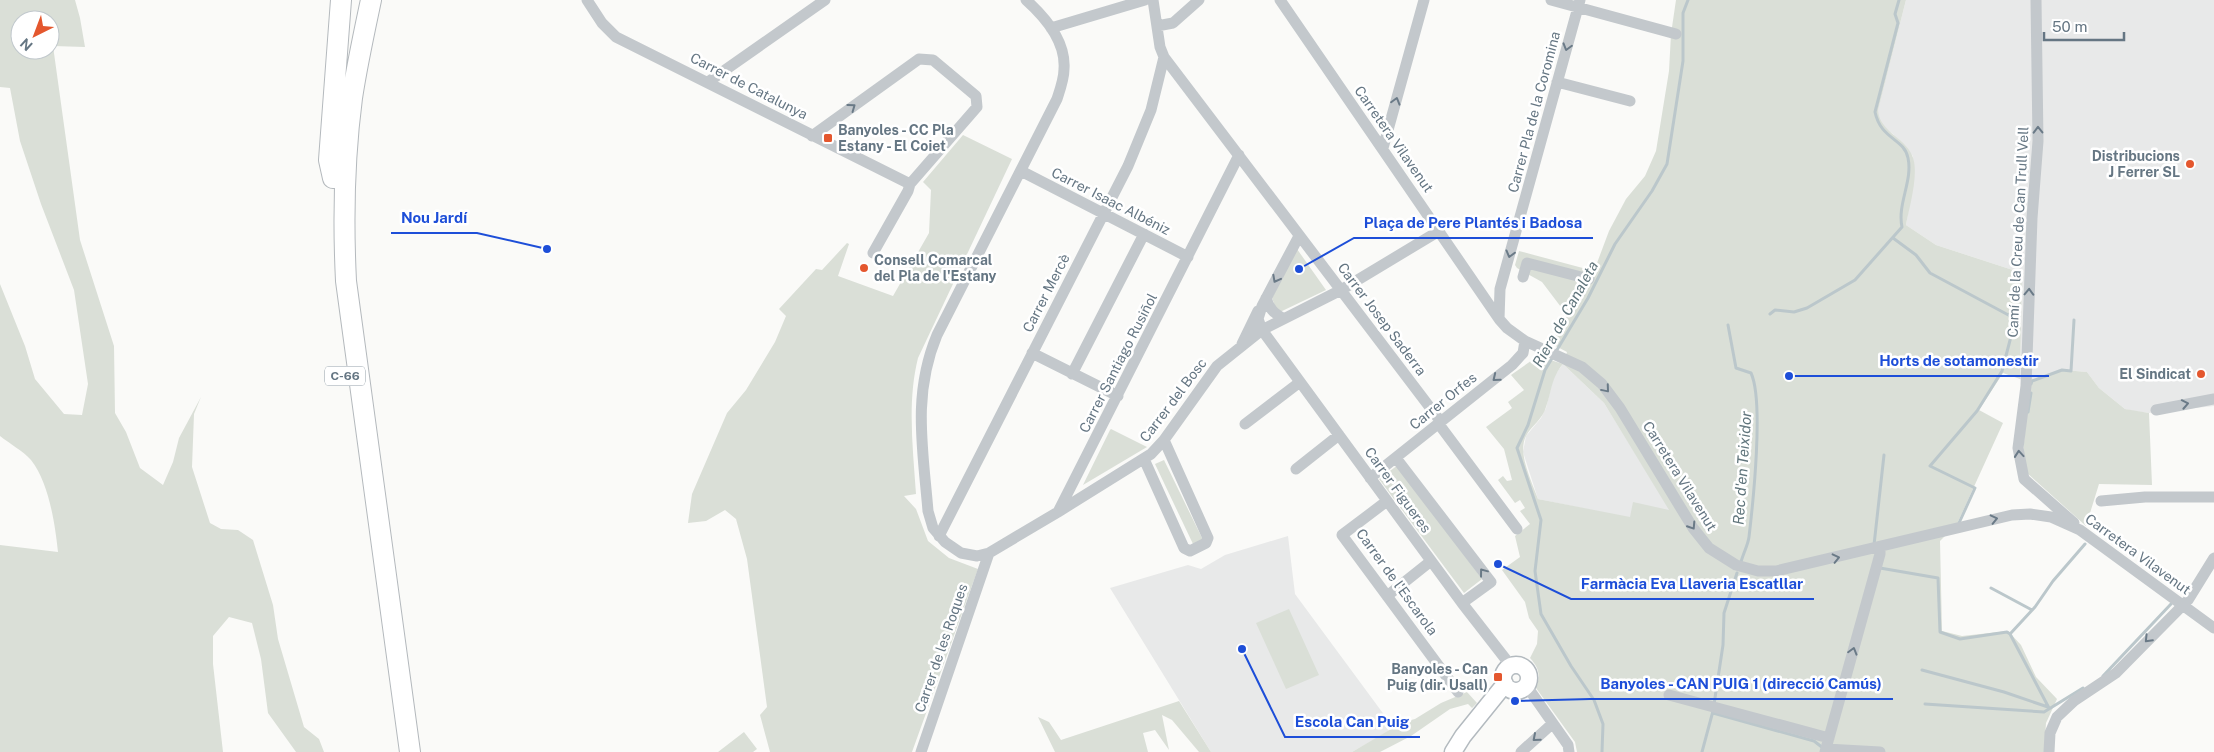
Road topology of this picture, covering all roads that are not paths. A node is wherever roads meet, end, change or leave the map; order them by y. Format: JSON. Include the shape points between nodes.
{"nodes":[{"id":1,"x":340,"y":0,"type":"edge"},
{"id":2,"x":359,"y":0,"type":"edge"},
{"id":3,"x":371,"y":0,"type":"edge"},
{"id":4,"x":378,"y":0,"type":"edge"},
{"id":5,"x":587,"y":0,"type":"edge"},
{"id":6,"x":826,"y":0,"type":"edge"},
{"id":7,"x":1026,"y":0,"type":"edge"},
{"id":8,"x":1145,"y":0,"type":"edge"},
{"id":9,"x":1153,"y":0,"type":"edge"},
{"id":10,"x":1199,"y":0,"type":"edge"},
{"id":11,"x":1424,"y":0,"type":"edge"},
{"id":12,"x":1551,"y":0,"type":"edge"},
{"id":13,"x":2036,"y":0,"type":"edge"},
{"id":14,"x":1282,"y":1,"type":"edge"},
{"id":15,"x":1579,"y":4,"type":"edge"},
{"id":16,"x":1157,"y":26,"type":"junction"},
{"id":17,"x":1051,"y":28,"type":"junction"},
{"id":18,"x":1676,"y":34,"type":"dead end"},
{"id":19,"x":1164,"y":57,"type":"junction"},
{"id":20,"x":708,"y":82,"type":"junction"},
{"id":21,"x":1557,"y":82,"type":"junction"},
{"id":22,"x":1630,"y":101,"type":"dead end"},
{"id":23,"x":812,"y":136,"type":"junction"},
{"id":24,"x":1383,"y":148,"type":"junction"},
{"id":25,"x":1239,"y":155,"type":"junction"},
{"id":26,"x":1021,"y":171,"type":"junction"},
{"id":27,"x":339,"y":180,"type":"junction"},
{"id":28,"x":910,"y":184,"type":"junction"},
{"id":29,"x":1104,"y":214,"type":"junction"},
{"id":30,"x":1440,"y":231,"type":"junction"},
{"id":31,"x":1144,"y":234,"type":"junction"},
{"id":32,"x":1299,"y":236,"type":"junction"},
{"id":33,"x":873,"y":253,"type":"dead end"},
{"id":34,"x":1188,"y":257,"type":"junction"},
{"id":35,"x":1523,"y":277,"type":"dead end"},
{"id":36,"x":1589,"y":279,"type":"dead end"},
{"id":37,"x":1341,"y":290,"type":"junction"},
{"id":38,"x":1500,"y":290,"type":"junction"},
{"id":39,"x":1481,"y":293,"type":"junction"},
{"id":40,"x":1264,"y":302,"type":"junction"},
{"id":41,"x":1284,"y":319,"type":"junction"},
{"id":42,"x":1499,"y":319,"type":"junction"},
{"id":43,"x":1262,"y":330,"type":"junction"},
{"id":44,"x":1525,"y":341,"type":"junction"},
{"id":45,"x":1241,"y":346,"type":"junction"},
{"id":46,"x":1032,"y":353,"type":"junction"},
{"id":47,"x":1072,"y":374,"type":"junction"},
{"id":48,"x":1300,"y":382,"type":"junction"},
{"id":49,"x":1118,"y":396,"type":"junction"},
{"id":50,"x":2214,"y":399,"type":"edge"},
{"id":51,"x":2156,"y":410,"type":"dead end"},
{"id":52,"x":1441,"y":422,"type":"junction"},
{"id":53,"x":1245,"y":424,"type":"dead end"},
{"id":54,"x":1339,"y":435,"type":"junction"},
{"id":55,"x":1164,"y":440,"type":"junction"},
{"id":56,"x":1396,"y":458,"type":"junction"},
{"id":57,"x":1144,"y":459,"type":"junction"},
{"id":58,"x":1296,"y":469,"type":"dead end"},
{"id":59,"x":1370,"y":478,"type":"junction"},
{"id":60,"x":2214,"y":497,"type":"edge"},
{"id":61,"x":1387,"y":501,"type":"junction"},
{"id":62,"x":2101,"y":501,"type":"dead end"},
{"id":63,"x":1058,"y":512,"type":"junction"},
{"id":64,"x":1517,"y":529,"type":"dead end"},
{"id":65,"x":2080,"y":530,"type":"junction"},
{"id":66,"x":939,"y":536,"type":"junction"},
{"id":67,"x":1880,"y":547,"type":"junction"},
{"id":68,"x":989,"y":553,"type":"junction"},
{"id":69,"x":2214,"y":558,"type":"edge"},
{"id":70,"x":1431,"y":561,"type":"junction"},
{"id":71,"x":1387,"y":596,"type":"junction"},
{"id":72,"x":1462,"y":603,"type":"junction"},
{"id":73,"x":2182,"y":604,"type":"junction"},
{"id":74,"x":2214,"y":628,"type":"edge"},
{"id":75,"x":1511,"y":666,"type":"junction"},
{"id":76,"x":1506,"y":684,"type":"junction"},
{"id":77,"x":1526,"y":686,"type":"junction"},
{"id":78,"x":1458,"y":692,"type":"dead end"},
{"id":79,"x":1669,"y":695,"type":"dead end"},
{"id":80,"x":1552,"y":724,"type":"junction"},
{"id":81,"x":1827,"y":746,"type":"edge"},
{"id":82,"x":398,"y":752,"type":"edge"},
{"id":83,"x":410,"y":752,"type":"edge"},
{"id":84,"x":921,"y":752,"type":"edge"},
{"id":85,"x":1453,"y":752,"type":"edge"},
{"id":86,"x":1521,"y":752,"type":"edge"},
{"id":87,"x":1569,"y":752,"type":"edge"},
{"id":88,"x":1880,"y":752,"type":"edge"},
{"id":89,"x":2050,"y":752,"type":"edge"}],
"edges":[{"from":1,"to":27,"type":"highway","via":[[329,160]]},
{"from":2,"to":27,"type":"highway","number":"C-66","via":[[340,97]]},
{"from":3,"to":27,"type":"highway","number":"C-66"},
{"from":4,"to":27,"type":"highway","via":[[360,102],[354,161]]},
{"from":5,"to":20,"type":"street","name":"Carrer de Catalunya","via":[[616,37]]},
{"from":6,"to":20,"type":"street"},
{"from":7,"to":17,"type":"street"},
{"from":8,"to":17,"type":"street"},
{"from":9,"to":16,"type":"street"},
{"from":10,"to":16,"type":"street","via":[[1174,23]]},
{"from":24,"to":11,"type":"street","one_way":true},
{"from":12,"to":15,"type":"street"},
{"from":65,"to":13,"type":"street","name":"Camí de la Creu de Can Trull Vell","one_way":true,"via":[[2024,479],[2018,448],[2026,386],[2038,141]]},
{"from":14,"to":24,"type":"street","name":"Carretera Vilavenut"},
{"from":15,"to":18,"type":"street"},
{"from":15,"to":21,"type":"street","name":"Carrer Pla de la Coromina","one_way":true},
{"from":16,"to":19,"type":"street"},
{"from":17,"to":26,"type":"street","via":[[1064,56],[1062,81]]},
{"from":19,"to":25,"type":"street","name":"Carrer Josep Saderra"},
{"from":19,"to":29,"type":"street","name":"Carrer Mercè","via":[[1142,134]]},
{"from":20,"to":23,"type":"street","name":"Carrer de Catalunya"},
{"from":21,"to":22,"type":"street"},
{"from":21,"to":38,"type":"street","name":"Carrer Pla de la Coromina","one_way":true},
{"from":23,"to":28,"type":"street","name":"Carrer de Catalunya"},
{"from":23,"to":28,"type":"street","one_way":true,"via":[[919,59],[933,60],[976,96],[977,107]]},
{"from":24,"to":30,"type":"street","name":"Carretera Vilavenut"},
{"from":25,"to":32,"type":"street","name":"Carrer Josep Saderra"},
{"from":25,"to":34,"type":"street","name":"Carrer Santiago Rusiñol"},
{"from":26,"to":29,"type":"street","name":"Carrer Isaac Albéniz"},
{"from":26,"to":66,"type":"street","via":[[937,335],[925,368],[920,403],[928,511]]},
{"from":27,"to":82,"type":"highway","number":"C-66","via":[[332,245],[338,326]]},
{"from":27,"to":83,"type":"highway","number":"C-66","via":[[350,324]]},
{"from":28,"to":33,"type":"street"},
{"from":29,"to":31,"type":"street","name":"Carrer Isaac Albéniz"},
{"from":29,"to":46,"type":"street","name":"Carrer Mercè"},
{"from":30,"to":37,"type":"street","name":"Carrer del Bosc"},
{"from":30,"to":39,"type":"street","name":"Carretera Vilavenut"},
{"from":31,"to":34,"type":"street","name":"Carrer Isaac Albéniz"},
{"from":31,"to":47,"type":"street"},
{"from":32,"to":37,"type":"street","name":"Carrer Josep Saderra"},
{"from":32,"to":40,"type":"street","one_way":true},
{"from":34,"to":49,"type":"street","name":"Carrer Santiago Rusiñol"},
{"from":35,"to":36,"type":"street","via":[[1527,263]]},
{"from":37,"to":41,"type":"street","name":"Carrer del Bosc"},
{"from":37,"to":52,"type":"street","name":"Carrer Josep Saderra"},
{"from":38,"to":39,"type":"street"},
{"from":38,"to":42,"type":"street","name":"Carrer Pla de la Coromina"},
{"from":39,"to":42,"type":"street","name":"Carretera Vilavenut"},
{"from":40,"to":41,"type":"street","via":[[1274,314]]},
{"from":40,"to":43,"type":"street","via":[[1258,319]]},
{"from":40,"to":45,"type":"street"},
{"from":41,"to":43,"type":"street","name":"Carrer del Bosc"},
{"from":42,"to":44,"type":"street","name":"Carretera Vilavenut"},
{"from":43,"to":45,"type":"street","name":"Carrer del Bosc"},
{"from":43,"to":48,"type":"street","name":"Carrer Figueres"},
{"from":44,"to":52,"type":"street","name":"Carrer Orfes","one_way":true,"via":[[1523,353],[1512,365]]},
{"from":44,"to":67,"type":"street","name":"Carretera Vilavenut","one_way":true,"via":[[1589,371],[1609,392],[1699,536],[1727,561],[1758,571],[1776,571]]},
{"from":45,"to":55,"type":"street","name":"Carrer del Bosc","via":[[1217,366]]},
{"from":46,"to":47,"type":"street"},
{"from":46,"to":66,"type":"street","name":"Carrer Mercè"},
{"from":47,"to":49,"type":"street"},
{"from":48,"to":53,"type":"street"},
{"from":48,"to":54,"type":"street","name":"Carrer Figueres"},
{"from":49,"to":63,"type":"street","name":"Carrer Santiago Rusiñol"},
{"from":51,"to":50,"type":"street","one_way":true},
{"from":52,"to":56,"type":"street","name":"Carrer Orfes"},
{"from":52,"to":64,"type":"street","name":"Carrer Josep Saderra","via":[[1441,427]]},
{"from":54,"to":58,"type":"street"},
{"from":54,"to":59,"type":"street","name":"Carrer Figueres"},
{"from":55,"to":57,"type":"street","name":"Carrer del Bosc"},
{"from":55,"to":57,"type":"street","via":[[1208,538],[1206,543],[1190,551],[1184,548]]},
{"from":56,"to":59,"type":"street","name":"Carrer Orfes"},
{"from":72,"to":56,"type":"street","one_way":true,"via":[[1490,582]]},
{"from":57,"to":63,"type":"street","name":"Carrer del Bosc"},
{"from":59,"to":61,"type":"street","name":"Carrer Figueres"},
{"from":60,"to":62,"type":"street"},
{"from":61,"to":70,"type":"street","name":"Carrer Figueres"},
{"from":61,"to":71,"type":"street","name":"Carrer de l'Escarola","via":[[1342,535]]},
{"from":63,"to":68,"type":"street"},
{"from":67,"to":65,"type":"street","name":"Carretera Vilavenut","one_way":true,"via":[[2021,514],[2051,517]]},
{"from":65,"to":73,"type":"street","name":"Carretera Vilavenut"},
{"from":66,"to":68,"type":"street","via":[[969,556]]},
{"from":81,"to":67,"type":"street","one_way":true},
{"from":68,"to":84,"type":"street","name":"Carrer de les Roques"},
{"from":69,"to":73,"type":"street","via":[[2188,600]]},
{"from":70,"to":71,"type":"street"},
{"from":70,"to":72,"type":"street","name":"Carrer Figueres"},
{"from":71,"to":78,"type":"street","name":"Carrer de l'Escarola"},
{"from":72,"to":75,"type":"street","name":"Carrer Figueres"},
{"from":73,"to":74,"type":"street","name":"Carretera Vilavenut"},
{"from":73,"to":89,"type":"street","one_way":true,"via":[[2116,673],[2065,708],[2050,733]]},
{"from":75,"to":76,"type":"street","via":[[1504,674]]},
{"from":75,"to":77,"type":"street","via":[[1526,670],[1529,678]]},
{"from":76,"to":77,"type":"street","via":[[1516,690]]},
{"from":76,"to":85,"type":"street"},
{"from":77,"to":80,"type":"street"},
{"from":79,"to":81,"type":"street"},
{"from":80,"to":86,"type":"street","one_way":true},
{"from":80,"to":87,"type":"street","via":[[1568,745]]},
{"from":81,"to":88,"type":"street"}]}
